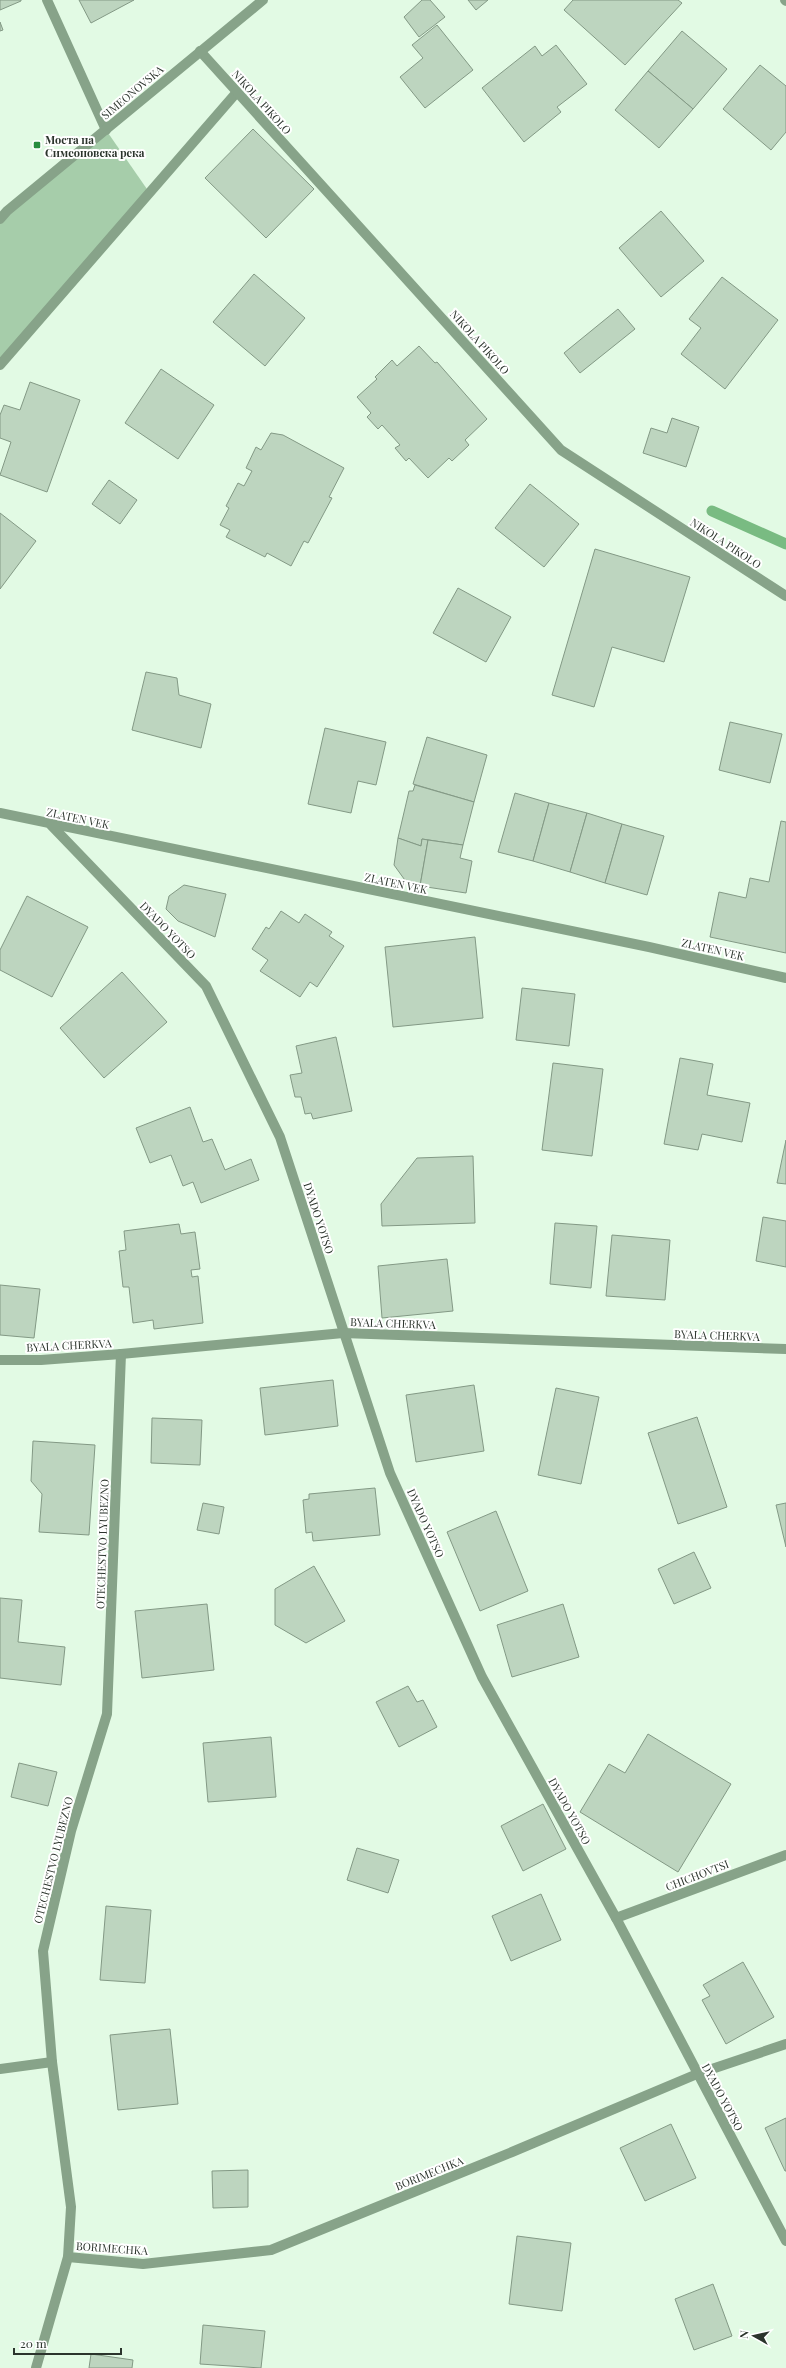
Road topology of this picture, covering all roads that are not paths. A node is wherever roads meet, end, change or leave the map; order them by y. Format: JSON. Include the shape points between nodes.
{"nodes":[{"id":1,"x":47,"y":0,"type":"edge"},
{"id":2,"x":263,"y":0,"type":"edge"},
{"id":3,"x":200,"y":51,"type":"junction"},
{"id":4,"x":238,"y":92,"type":"junction"},
{"id":5,"x":106,"y":130,"type":"junction"},
{"id":6,"x":0,"y":219,"type":"edge"},
{"id":7,"x":0,"y":365,"type":"edge"},
{"id":8,"x":786,"y":596,"type":"edge"},
{"id":9,"x":0,"y":813,"type":"edge"},
{"id":10,"x":51,"y":825,"type":"junction"},
{"id":11,"x":786,"y":978,"type":"edge"},
{"id":12,"x":343,"y":1333,"type":"junction"},
{"id":13,"x":786,"y":1349,"type":"edge"},
{"id":14,"x":121,"y":1354,"type":"junction"},
{"id":15,"x":0,"y":1360,"type":"edge"},
{"id":16,"x":786,"y":1854,"type":"edge"},
{"id":17,"x":616,"y":1918,"type":"junction"},
{"id":18,"x":786,"y":2044,"type":"edge"},
{"id":19,"x":52,"y":2062,"type":"junction"},
{"id":20,"x":0,"y":2069,"type":"edge"},
{"id":21,"x":697,"y":2074,"type":"junction"},
{"id":22,"x":786,"y":2241,"type":"edge"},
{"id":23,"x":68,"y":2257,"type":"junction"},
{"id":24,"x":36,"y":2368,"type":"edge"}],
"edges":[{"from":1,"to":5,"type":"street"},
{"from":2,"to":3,"type":"street","name":"SIMEONOVSKA"},
{"from":3,"to":4,"type":"street","name":"NIKOLA PIKOLO"},
{"from":3,"to":5,"type":"street","name":"SIMEONOVSKA"},
{"from":4,"to":7,"type":"street"},
{"from":4,"to":8,"type":"street","name":"NIKOLA PIKOLO","via":[[561,450]]},
{"from":5,"to":6,"type":"street","name":"SIMEONOVSKA","via":[[7,210]]},
{"from":9,"to":10,"type":"street","name":"ZLATEN VEK"},
{"from":10,"to":11,"type":"street","name":"ZLATEN VEK","via":[[649,947]]},
{"from":10,"to":12,"type":"street","name":"DYADO YOTSO","via":[[206,986],[280,1137]]},
{"from":12,"to":13,"type":"street","name":"BYALA CHERKVA"},
{"from":12,"to":14,"type":"street","name":"BYALA CHERKVA"},
{"from":12,"to":17,"type":"street","name":"DYADO YOTSO","via":[[390,1473],[482,1677]]},
{"from":14,"to":15,"type":"street","name":"BYALA CHERKVA","via":[[41,1360]]},
{"from":14,"to":19,"type":"street","name":"OTECHESTVO LYUBEZNO","via":[[107,1714],[71,1831],[43,1951]]},
{"from":16,"to":17,"type":"street","name":"CHICHOVTSI"},
{"from":17,"to":21,"type":"street","name":"DYADO YOTSO"},
{"from":18,"to":21,"type":"street","name":"BORIMECHKA"},
{"from":19,"to":20,"type":"street"},
{"from":19,"to":23,"type":"street","name":"OTECHESTVO LYUBEZNO","via":[[71,2207]]},
{"from":21,"to":22,"type":"street","name":"DYADO YOTSO"},
{"from":21,"to":23,"type":"street","name":"BORIMECHKA","via":[[271,2250],[143,2264]]},
{"from":23,"to":24,"type":"street","name":"OTECHESTVO LYUBEZNO"}]}
